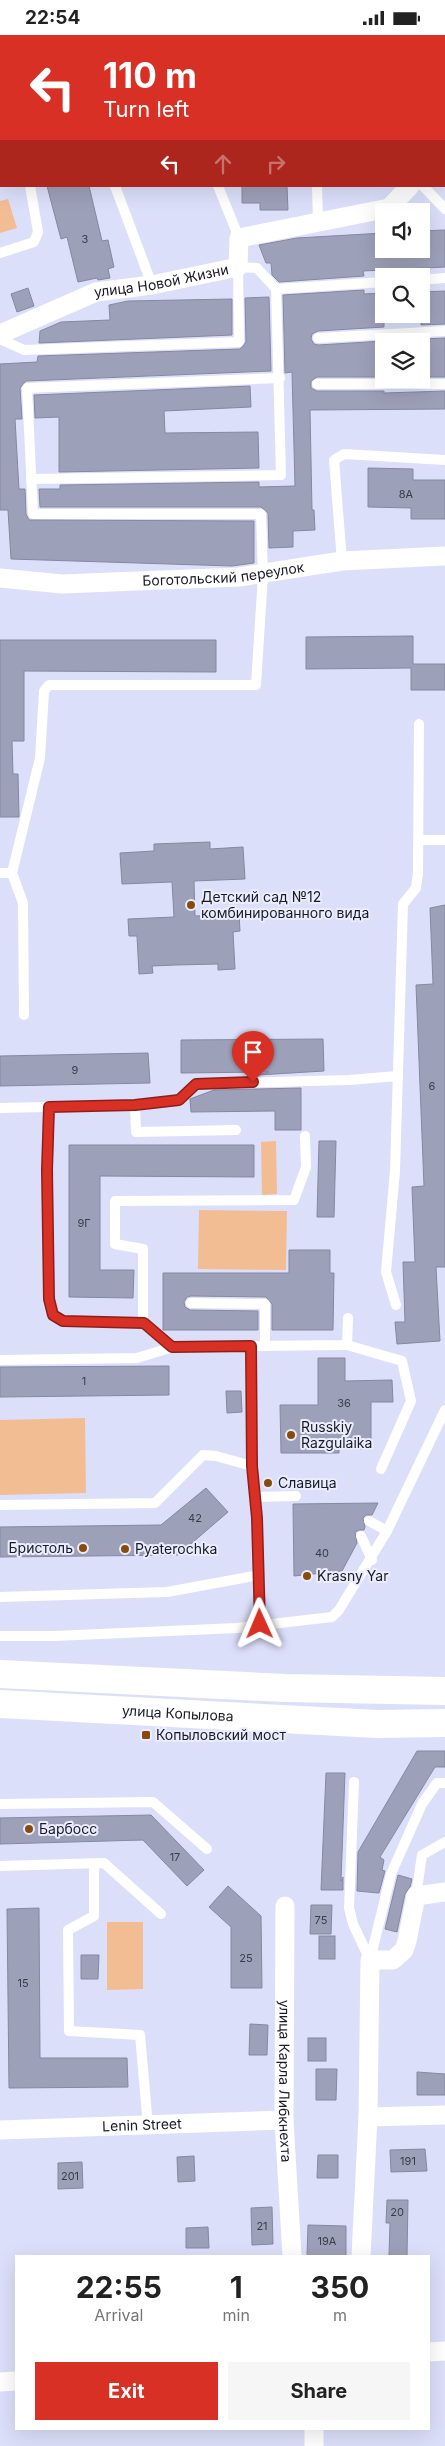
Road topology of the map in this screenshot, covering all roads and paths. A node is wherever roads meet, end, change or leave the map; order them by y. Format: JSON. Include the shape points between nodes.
{"nodes":[{"id":1,"x":30,"y":187,"type":"edge"},
{"id":2,"x":115,"y":187,"type":"edge"},
{"id":3,"x":218,"y":187,"type":"edge"},
{"id":4,"x":317,"y":187,"type":"edge"},
{"id":5,"x":409,"y":187,"type":"edge"},
{"id":6,"x":424,"y":187,"type":"edge"},
{"id":7,"x":445,"y":209,"type":"edge"},
{"id":8,"x":318,"y":223,"type":"junction"},
{"id":9,"x":239,"y":238,"type":"junction"},
{"id":10,"x":0,"y":253,"type":"edge"},
{"id":11,"x":238,"y":267,"type":"junction"},
{"id":12,"x":445,"y":278,"type":"edge"},
{"id":13,"x":430,"y":279,"type":"edge"},
{"id":14,"x":375,"y":283,"type":"edge"},
{"id":15,"x":152,"y":285,"type":"junction"},
{"id":16,"x":276,"y":289,"type":"junction"},
{"id":17,"x":445,"y":331,"type":"edge"},
{"id":18,"x":0,"y":334,"type":"edge"},
{"id":19,"x":318,"y":338,"type":"dead end"},
{"id":20,"x":0,"y":339,"type":"edge"},
{"id":21,"x":280,"y":378,"type":"junction"},
{"id":22,"x":316,"y":384,"type":"dead end"},
{"id":23,"x":445,"y":384,"type":"edge"},
{"id":24,"x":445,"y":460,"type":"edge"},
{"id":25,"x":31,"y":479,"type":"junction"},
{"id":26,"x":445,"y":556,"type":"edge"},
{"id":27,"x":342,"y":561,"type":"junction"},
{"id":28,"x":263,"y":575,"type":"junction"},
{"id":29,"x":0,"y":578,"type":"edge"},
{"id":30,"x":419,"y":724,"type":"dead end"},
{"id":31,"x":445,"y":840,"type":"edge"},
{"id":32,"x":419,"y":841,"type":"junction"},
{"id":33,"x":0,"y":873,"type":"edge"},
{"id":34,"x":12,"y":873,"type":"junction"},
{"id":35,"x":24,"y":1015,"type":"dead end"},
{"id":36,"x":398,"y":1075,"type":"junction"},
{"id":37,"x":135,"y":1105,"type":"junction"},
{"id":38,"x":49,"y":1107,"type":"junction"},
{"id":39,"x":0,"y":1108,"type":"edge"},
{"id":40,"x":236,"y":1130,"type":"dead end"},
{"id":41,"x":305,"y":1136,"type":"dead end"},
{"id":42,"x":190,"y":1303,"type":"dead end"},
{"id":43,"x":396,"y":1305,"type":"dead end"},
{"id":44,"x":348,"y":1318,"type":"dead end"},
{"id":45,"x":144,"y":1323,"type":"junction"},
{"id":46,"x":348,"y":1345,"type":"junction"},
{"id":47,"x":251,"y":1346,"type":"junction"},
{"id":48,"x":265,"y":1346,"type":"junction"},
{"id":49,"x":172,"y":1347,"type":"junction"},
{"id":50,"x":0,"y":1360,"type":"edge"},
{"id":51,"x":445,"y":1410,"type":"edge"},
{"id":52,"x":252,"y":1466,"type":"junction"},
{"id":53,"x":381,"y":1469,"type":"dead end"},
{"id":54,"x":296,"y":1495,"type":"dead end"},
{"id":55,"x":255,"y":1497,"type":"junction"},
{"id":56,"x":0,"y":1505,"type":"edge"},
{"id":57,"x":369,"y":1521,"type":"dead end"},
{"id":58,"x":387,"y":1531,"type":"junction"},
{"id":59,"x":360,"y":1536,"type":"dead end"},
{"id":60,"x":372,"y":1560,"type":"junction"},
{"id":61,"x":259,"y":1575,"type":"junction"},
{"id":62,"x":0,"y":1597,"type":"edge"},
{"id":63,"x":260,"y":1624,"type":"junction"},
{"id":64,"x":0,"y":1636,"type":"edge"},
{"id":65,"x":0,"y":1674,"type":"edge"},
{"id":66,"x":445,"y":1691,"type":"edge"},
{"id":67,"x":0,"y":1704,"type":"edge"},
{"id":68,"x":445,"y":1723,"type":"edge"},
{"id":69,"x":354,"y":1782,"type":"dead end"},
{"id":70,"x":445,"y":1783,"type":"edge"},
{"id":71,"x":0,"y":1804,"type":"edge"},
{"id":72,"x":445,"y":1841,"type":"edge"},
{"id":73,"x":207,"y":1849,"type":"dead end"},
{"id":74,"x":94,"y":1864,"type":"junction"},
{"id":75,"x":0,"y":1866,"type":"edge"},
{"id":76,"x":445,"y":1892,"type":"edge"},
{"id":77,"x":416,"y":1896,"type":"junction"},
{"id":78,"x":285,"y":1906,"type":"dead end"},
{"id":79,"x":161,"y":1913,"type":"dead end"},
{"id":80,"x":370,"y":1960,"type":"junction"},
{"id":81,"x":445,"y":2115,"type":"edge"},
{"id":82,"x":368,"y":2117,"type":"junction"},
{"id":83,"x":284,"y":2120,"type":"junction"},
{"id":84,"x":148,"y":2127,"type":"junction"},
{"id":85,"x":0,"y":2130,"type":"edge"},
{"id":86,"x":292,"y":2255,"type":"edge"},
{"id":87,"x":361,"y":2255,"type":"edge"},
{"id":88,"x":445,"y":2351,"type":"edge"},
{"id":89,"x":430,"y":2352,"type":"edge"},
{"id":90,"x":15,"y":2381,"type":"edge"},
{"id":91,"x":0,"y":2382,"type":"edge"},
{"id":92,"x":314,"y":2430,"type":"edge"},
{"id":93,"x":314,"y":2446,"type":"edge"}],
"edges":[{"from":1,"to":10,"type":"lane","via":[[38,232],[34,242]]},
{"from":2,"to":15,"type":"lane"},
{"from":3,"to":9,"type":"lane"},
{"from":4,"to":8,"type":"lane"},
{"from":5,"to":8,"type":"street","via":[[389,208]]},
{"from":6,"to":7,"type":"lane"},
{"from":8,"to":9,"type":"street"},
{"from":9,"to":11,"type":"street","name":"улица Новой Жизни"},
{"from":11,"to":15,"type":"street","name":"улица Новой Жизни"},
{"from":11,"to":16,"type":"lane","via":[[257,268]]},
{"from":11,"to":20,"type":"lane","via":[[239,342],[24,350]]},
{"from":12,"to":13,"type":"lane"},
{"from":14,"to":16,"type":"lane"},
{"from":15,"to":18,"type":"street","name":"улица Новой Жизни","via":[[96,292]]},
{"from":16,"to":21,"type":"lane"},
{"from":17,"to":19,"type":"lane"},
{"from":21,"to":25,"type":"lane","via":[[27,389]]},
{"from":21,"to":25,"type":"lane","via":[[281,475]]},
{"from":22,"to":23,"type":"lane"},
{"from":24,"to":27,"type":"lane","via":[[344,454],[334,460]]},
{"from":25,"to":28,"type":"lane","via":[[33,514],[261,514]]},
{"from":26,"to":27,"type":"street","name":"Боготольский переулок"},
{"from":27,"to":28,"type":"street","name":"Боготольский переулок"},
{"from":28,"to":29,"type":"street","name":"Боготольский переулок","via":[[62,584]]},
{"from":28,"to":34,"type":"lane","via":[[256,685],[49,685],[44,691],[40,758]]},
{"from":30,"to":32,"type":"lane"},
{"from":31,"to":32,"type":"lane"},
{"from":32,"to":36,"type":"lane","via":[[416,888],[403,904]]},
{"from":33,"to":34,"type":"lane"},
{"from":34,"to":35,"type":"lane","via":[[23,903]]},
{"from":36,"to":37,"type":"lane","via":[[349,1080],[196,1084],[179,1100]]},
{"from":36,"to":43,"type":"lane","via":[[395,1171],[386,1272]]},
{"from":37,"to":38,"type":"lane"},
{"from":37,"to":40,"type":"lane","via":[[136,1131]]},
{"from":38,"to":39,"type":"lane"},
{"from":38,"to":45,"type":"lane","via":[[49,1299],[53,1315],[63,1321]]},
{"from":41,"to":45,"type":"lane","via":[[306,1167],[294,1200],[115,1201],[115,1244],[143,1249]]},
{"from":42,"to":48,"type":"lane","via":[[265,1304]]},
{"from":44,"to":46,"type":"lane"},
{"from":45,"to":49,"type":"lane"},
{"from":46,"to":48,"type":"lane"},
{"from":46,"to":53,"type":"lane","via":[[402,1361],[411,1401]]},
{"from":47,"to":48,"type":"lane"},
{"from":47,"to":49,"type":"lane"},
{"from":47,"to":52,"type":"lane"},
{"from":49,"to":50,"type":"lane","via":[[137,1358]]},
{"from":51,"to":58,"type":"lane"},
{"from":52,"to":55,"type":"lane"},
{"from":52,"to":56,"type":"lane","via":[[203,1455],[156,1503]]},
{"from":54,"to":55,"type":"lane"},
{"from":55,"to":61,"type":"lane"},
{"from":57,"to":58,"type":"lane"},
{"from":58,"to":60,"type":"lane"},
{"from":59,"to":60,"type":"lane"},
{"from":60,"to":63,"type":"lane","via":[[332,1617]]},
{"from":61,"to":62,"type":"lane","via":[[168,1592]]},
{"from":61,"to":63,"type":"lane"},
{"from":63,"to":64,"type":"lane","via":[[237,1628]]},
{"from":65,"to":66,"type":"main road","via":[[284,1688]]},
{"from":67,"to":68,"type":"main road","name":"улица Копылова","via":[[377,1724]]},
{"from":69,"to":80,"type":"lane","via":[[349,1908]]},
{"from":70,"to":80,"type":"lane","via":[[437,1783],[422,1804],[391,1874]]},
{"from":71,"to":73,"type":"lane","via":[[153,1802]]},
{"from":72,"to":77,"type":"lane","via":[[422,1855]]},
{"from":74,"to":75,"type":"lane"},
{"from":74,"to":79,"type":"lane","via":[[104,1863]]},
{"from":74,"to":84,"type":"lane","via":[[94,1916],[68,1929],[69,2031],[140,2035]]},
{"from":76,"to":77,"type":"street"},
{"from":77,"to":80,"type":"street","via":[[404,1950],[393,1960]]},
{"from":78,"to":83,"type":"street","name":"улица Карла Либкнехта"},
{"from":80,"to":82,"type":"street"},
{"from":81,"to":82,"type":"street"},
{"from":82,"to":87,"type":"street"},
{"from":83,"to":84,"type":"street","name":"Lenin Street"},
{"from":83,"to":86,"type":"street","name":"улица Карла Либкнехта"},
{"from":84,"to":85,"type":"street","name":"Lenin Street"},
{"from":88,"to":89,"type":"street"},
{"from":90,"to":91,"type":"street"},
{"from":92,"to":93,"type":"street"}]}
